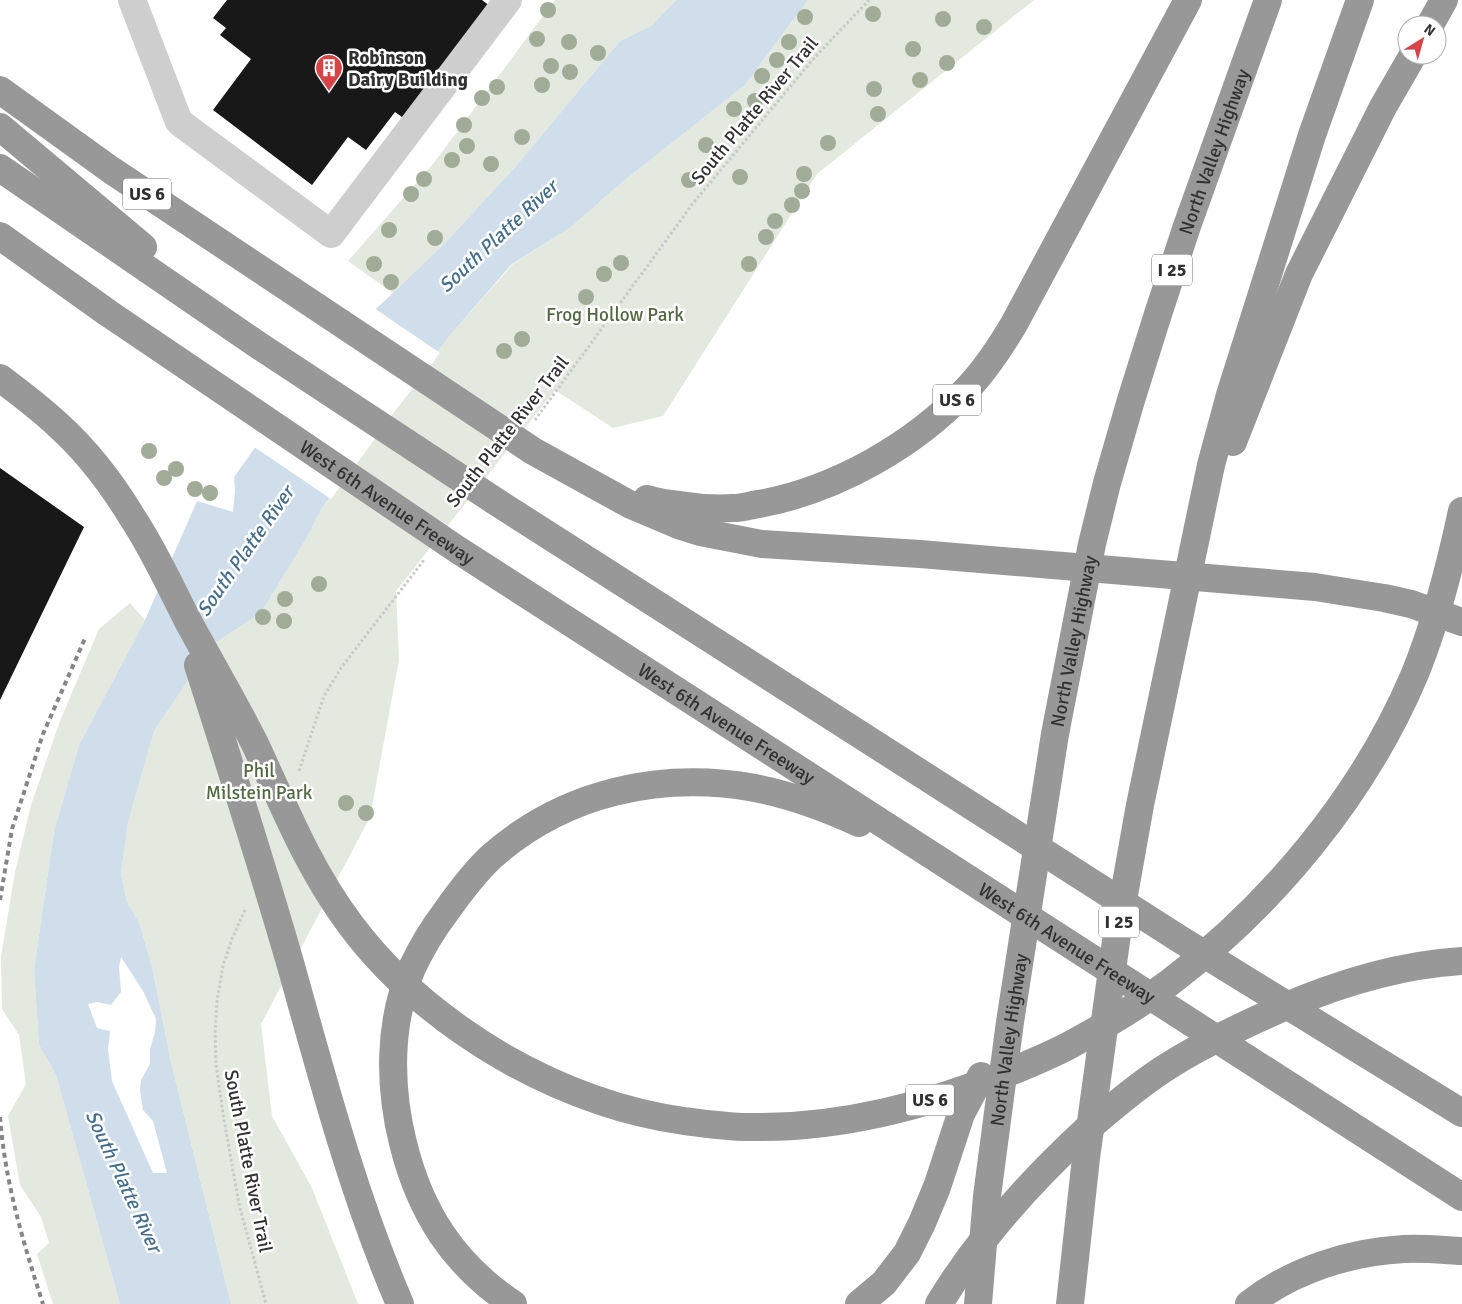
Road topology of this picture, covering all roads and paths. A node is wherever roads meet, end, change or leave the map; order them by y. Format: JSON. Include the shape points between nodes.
{"nodes":[{"id":1,"x":132,"y":0,"type":"edge"},
{"id":2,"x":508,"y":0,"type":"edge"},
{"id":3,"x":870,"y":0,"type":"edge"},
{"id":4,"x":1188,"y":0,"type":"edge"},
{"id":5,"x":1268,"y":0,"type":"edge"},
{"id":6,"x":1360,"y":0,"type":"edge"},
{"id":7,"x":1444,"y":0,"type":"edge"},
{"id":8,"x":1436,"y":15,"type":"edge"},
{"id":9,"x":1407,"y":65,"type":"edge"},
{"id":10,"x":0,"y":90,"type":"edge"},
{"id":11,"x":0,"y":126,"type":"edge"},
{"id":12,"x":0,"y":168,"type":"edge"},
{"id":13,"x":0,"y":236,"type":"edge"},
{"id":14,"x":0,"y":242,"type":"edge"},
{"id":15,"x":108,"y":313,"type":"junction"},
{"id":16,"x":258,"y":345,"type":"junction"},
{"id":17,"x":0,"y":378,"type":"edge"},
{"id":18,"x":532,"y":424,"type":"dead end"},
{"id":19,"x":533,"y":451,"type":"junction"},
{"id":20,"x":1462,"y":511,"type":"edge"},
{"id":21,"x":1194,"y":543,"type":"junction"},
{"id":22,"x":430,"y":553,"type":"dead end"},
{"id":23,"x":178,"y":602,"type":"junction"},
{"id":24,"x":1462,"y":622,"type":"edge"},
{"id":25,"x":296,"y":777,"type":"dead end"},
{"id":26,"x":929,"y":853,"type":"junction"},
{"id":27,"x":247,"y":904,"type":"dead end"},
{"id":28,"x":1462,"y":961,"type":"edge"},
{"id":29,"x":1010,"y":1022,"type":"junction"},
{"id":30,"x":1462,"y":1113,"type":"edge"},
{"id":31,"x":1462,"y":1197,"type":"edge"},
{"id":32,"x":1462,"y":1251,"type":"edge"},
{"id":33,"x":266,"y":1304,"type":"edge"},
{"id":34,"x":400,"y":1304,"type":"edge"},
{"id":35,"x":513,"y":1304,"type":"edge"},
{"id":36,"x":859,"y":1304,"type":"edge"},
{"id":37,"x":939,"y":1304,"type":"edge"},
{"id":38,"x":978,"y":1304,"type":"edge"},
{"id":39,"x":1070,"y":1304,"type":"edge"},
{"id":40,"x":1250,"y":1304,"type":"edge"}],
"edges":[{"from":1,"to":2,"type":"lane","via":[[179,122],[330,234]]},
{"from":3,"to":18,"type":"path","name":"South Platte River Trail","via":[[815,57],[694,202]]},
{"from":4,"to":19,"type":"highway","number":"US 6","via":[[1002,344],[969,388],[916,435],[850,474],[811,490],[735,508],[699,508],[656,502],[614,488]]},
{"from":5,"to":29,"type":"highway","name":"North Valley Highway","number":"I 25","via":[[1186,226],[1107,483],[1055,734]]},
{"from":6,"to":21,"type":"highway","number":"I 25","via":[[1312,135],[1230,395],[1210,465]]},
{"from":7,"to":8,"type":"highway"},
{"from":9,"to":21,"type":"highway","via":[[1299,274]]},
{"from":10,"to":19,"type":"highway","number":"US 6","via":[[112,170]]},
{"from":11,"to":16,"type":"highway"},
{"from":12,"to":16,"type":"highway"},
{"from":13,"to":15,"type":"highway","name":"West 6th Avenue Freeway"},
{"from":14,"to":15,"type":"highway"},
{"from":15,"to":26,"type":"highway","name":"West 6th Avenue Freeway","via":[[458,550]]},
{"from":16,"to":30,"type":"highway","via":[[495,501],[1178,938]]},
{"from":17,"to":23,"type":"highway","number":"US 6","via":[[60,426],[81,448],[132,516]]},
{"from":19,"to":24,"type":"highway","via":[[650,514],[700,532],[762,544],[1315,587],[1411,604]]},
{"from":20,"to":23,"type":"highway","number":"US 6","via":[[1428,638],[1406,694],[1385,734],[1357,783],[1322,831],[1271,891],[1224,937],[1159,991],[1062,1049],[948,1095],[865,1117],[810,1125],[724,1126],[676,1120],[612,1105],[532,1073],[490,1049],[423,1000],[350,925],[321,880],[253,741]]},
{"from":21,"to":39,"type":"highway","number":"I 25","via":[[1117,934],[1086,1158]]},
{"from":22,"to":25,"type":"path","via":[[324,696]]},
{"from":23,"to":34,"type":"highway","via":[[283,939],[340,1138],[360,1201]]},
{"from":26,"to":31,"type":"highway","name":"West 6th Avenue Freeway"},
{"from":26,"to":35,"type":"highway","via":[[830,810],[757,788],[693,782],[659,784],[579,802],[531,826],[491,857],[473,876],[444,914],[411,969],[397,1017],[394,1044],[396,1110],[408,1165],[427,1212],[448,1244],[474,1274]]},
{"from":27,"to":33,"type":"path","name":"South Platte River Trail","via":[[232,939],[217,1001],[216,1065],[239,1204]]},
{"from":28,"to":37,"type":"highway","via":[[1393,970],[1332,988],[1249,1022],[1162,1070],[1099,1119],[1030,1185],[992,1230]]},
{"from":29,"to":36,"type":"highway","via":[[961,1114],[933,1196],[907,1253],[884,1283]]},
{"from":29,"to":38,"type":"highway","name":"North Valley Highway","number":"I 25","via":[[987,1196]]},
{"from":32,"to":40,"type":"highway","via":[[1405,1249],[1342,1259],[1298,1274]]}]}
